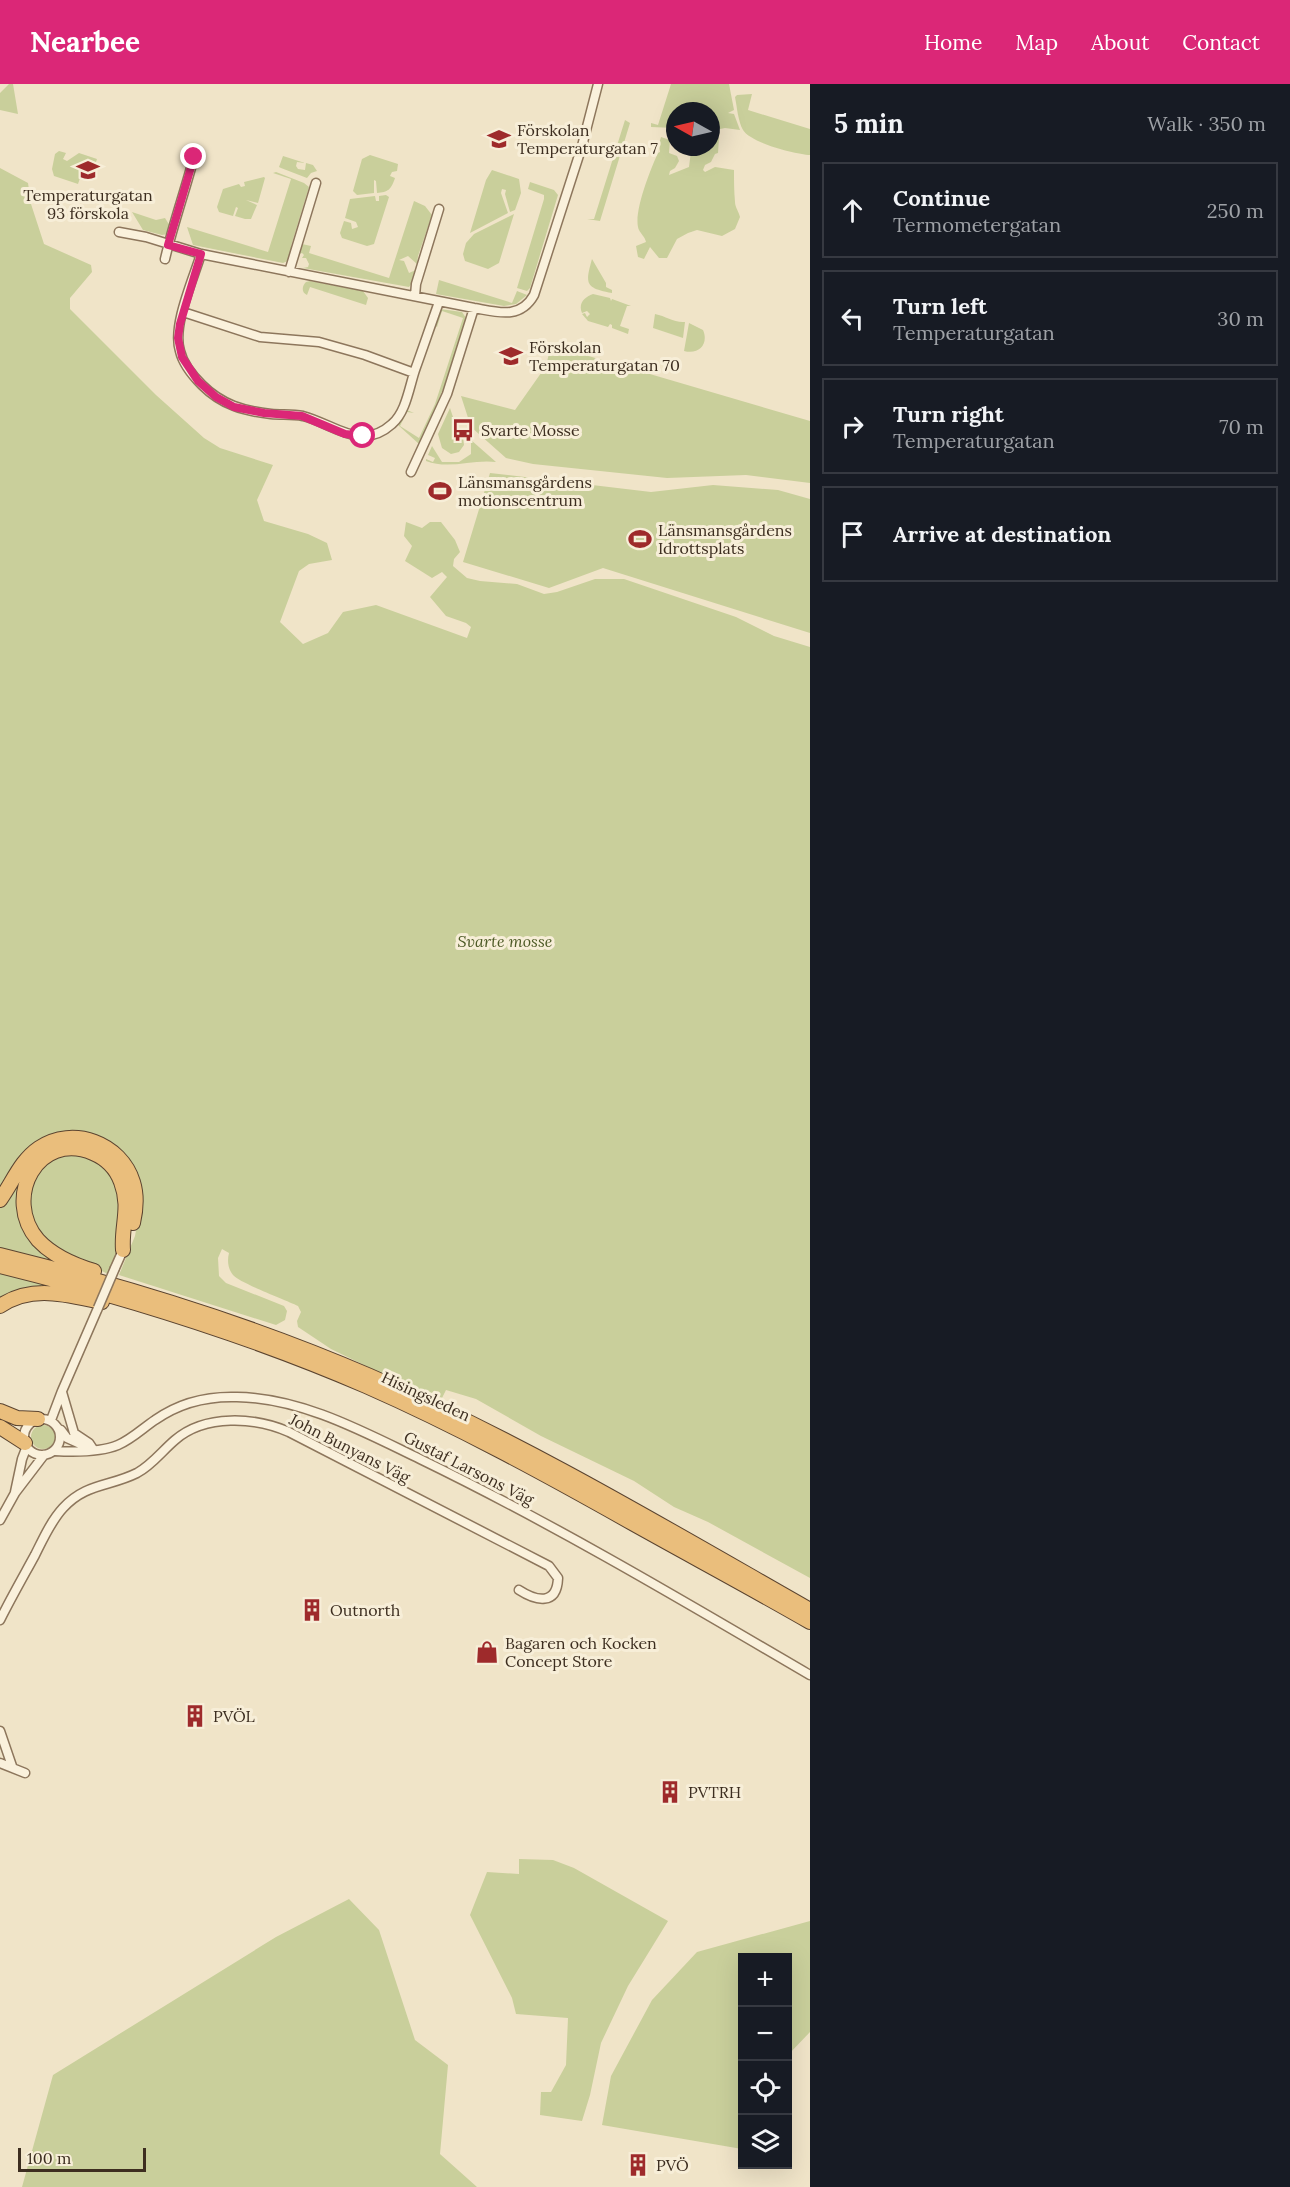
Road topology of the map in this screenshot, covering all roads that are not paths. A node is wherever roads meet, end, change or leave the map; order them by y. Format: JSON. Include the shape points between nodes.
{"nodes":[{"id":1,"x":598,"y":84,"type":"edge"},
{"id":2,"x":194,"y":157,"type":"dead end"},
{"id":3,"x":316,"y":183,"type":"dead end"},
{"id":4,"x":439,"y":209,"type":"dead end"},
{"id":5,"x":118,"y":232,"type":"dead end"},
{"id":6,"x":168,"y":245,"type":"junction"},
{"id":7,"x":201,"y":254,"type":"junction"},
{"id":8,"x":165,"y":259,"type":"dead end"},
{"id":9,"x":289,"y":272,"type":"junction"},
{"id":10,"x":415,"y":296,"type":"junction"},
{"id":11,"x":439,"y":302,"type":"junction"},
{"id":12,"x":474,"y":308,"type":"junction"},
{"id":13,"x":183,"y":312,"type":"junction"},
{"id":14,"x":414,"y":373,"type":"junction"},
{"id":15,"x":411,"y":472,"type":"dead end"},
{"id":16,"x":0,"y":1200,"type":"edge"},
{"id":17,"x":123,"y":1250,"type":"junction"},
{"id":18,"x":0,"y":1255,"type":"edge"},
{"id":19,"x":0,"y":1266,"type":"edge"},
{"id":20,"x":141,"y":1292,"type":"junction"},
{"id":21,"x":0,"y":1305,"type":"edge"},
{"id":22,"x":194,"y":1321,"type":"junction"},
{"id":23,"x":62,"y":1391,"type":"junction"},
{"id":24,"x":0,"y":1411,"type":"edge"},
{"id":25,"x":45,"y":1420,"type":"junction"},
{"id":26,"x":0,"y":1427,"type":"edge"},
{"id":27,"x":59,"y":1429,"type":"junction"},
{"id":28,"x":26,"y":1444,"type":"junction"},
{"id":29,"x":93,"y":1449,"type":"junction"},
{"id":30,"x":55,"y":1451,"type":"junction"},
{"id":31,"x":44,"y":1455,"type":"junction"},
{"id":32,"x":15,"y":1493,"type":"junction"},
{"id":33,"x":0,"y":1520,"type":"edge"},
{"id":34,"x":519,"y":1590,"type":"dead end"},
{"id":35,"x":810,"y":1610,"type":"edge"},
{"id":36,"x":0,"y":1620,"type":"edge"},
{"id":37,"x":810,"y":1622,"type":"edge"},
{"id":38,"x":810,"y":1675,"type":"edge"},
{"id":39,"x":0,"y":1731,"type":"edge"},
{"id":40,"x":0,"y":1763,"type":"edge"},
{"id":41,"x":12,"y":1766,"type":"junction"},
{"id":42,"x":26,"y":1773,"type":"dead end"}],
"edges":[{"from":1,"to":12,"type":"street","via":[[534,295],[526,306],[513,313]]},
{"from":2,"to":6,"type":"street"},
{"from":3,"to":9,"type":"street"},
{"from":4,"to":10,"type":"street"},
{"from":5,"to":6,"type":"street"},
{"from":6,"to":7,"type":"street"},
{"from":6,"to":8,"type":"street"},
{"from":7,"to":9,"type":"street"},
{"from":7,"to":13,"type":"street"},
{"from":9,"to":10,"type":"street"},
{"from":10,"to":11,"type":"street"},
{"from":11,"to":12,"type":"street"},
{"from":11,"to":14,"type":"street"},
{"from":12,"to":15,"type":"street","via":[[447,394]]},
{"from":13,"to":14,"type":"street","via":[[260,337],[319,342]]},
{"from":13,"to":14,"type":"street","via":[[178,343],[188,368],[216,397],[241,409],[302,416],[345,434],[368,435],[397,419]]},
{"from":16,"to":17,"type":"highway","via":[[25,1160],[40,1147],[69,1138],[99,1143],[122,1161],[134,1186],[133,1225]]},
{"from":17,"to":20,"type":"highway","via":[[125,1196],[118,1176],[107,1162],[94,1153],[72,1149],[49,1155],[37,1164],[27,1179],[22,1198],[27,1222],[37,1238],[63,1258],[128,1281]]},
{"from":17,"to":23,"type":"street","bridge":true},
{"from":18,"to":20,"type":"highway","name":"Hisingsleden"},
{"from":19,"to":22,"type":"highway","name":"Hisingsleden"},
{"from":20,"to":35,"type":"highway","name":"Hisingsleden","via":[[306,1350],[455,1415]]},
{"from":21,"to":22,"type":"highway","via":[[19,1296],[48,1292],[125,1307],[180,1324]]},
{"from":22,"to":37,"type":"highway","name":"Hisingsleden","via":[[336,1374],[450,1425]]},
{"from":23,"to":25,"type":"street"},
{"from":23,"to":29,"type":"street","via":[[70,1426]]},
{"from":24,"to":25,"type":"highway","via":[[17,1418]]},
{"from":25,"to":27,"type":"street"},
{"from":25,"to":28,"type":"street","via":[[26,1428]]},
{"from":26,"to":28,"type":"highway"},
{"from":27,"to":29,"type":"street","via":[[67,1438]]},
{"from":27,"to":30,"type":"street","via":[[61,1440]]},
{"from":28,"to":31,"type":"street","via":[[32,1452]]},
{"from":28,"to":32,"type":"street"},
{"from":29,"to":30,"type":"street","name":"Gustaf Larsons Väg"},
{"from":29,"to":38,"type":"street","name":"Gustaf Larsons Väg","via":[[118,1445],[164,1414],[203,1400],[249,1397],[298,1407],[395,1447],[505,1502]]},
{"from":30,"to":31,"type":"street"},
{"from":31,"to":32,"type":"street"},
{"from":32,"to":33,"type":"street"},
{"from":34,"to":36,"type":"street","name":"John Bunyans Väg","via":[[535,1599],[545,1599],[554,1593],[558,1578],[549,1566],[289,1432],[257,1423],[216,1422],[180,1436],[136,1473],[89,1488],[67,1504],[53,1521]]},
{"from":39,"to":41,"type":"street"},
{"from":40,"to":41,"type":"street"},
{"from":41,"to":42,"type":"street"}]}
